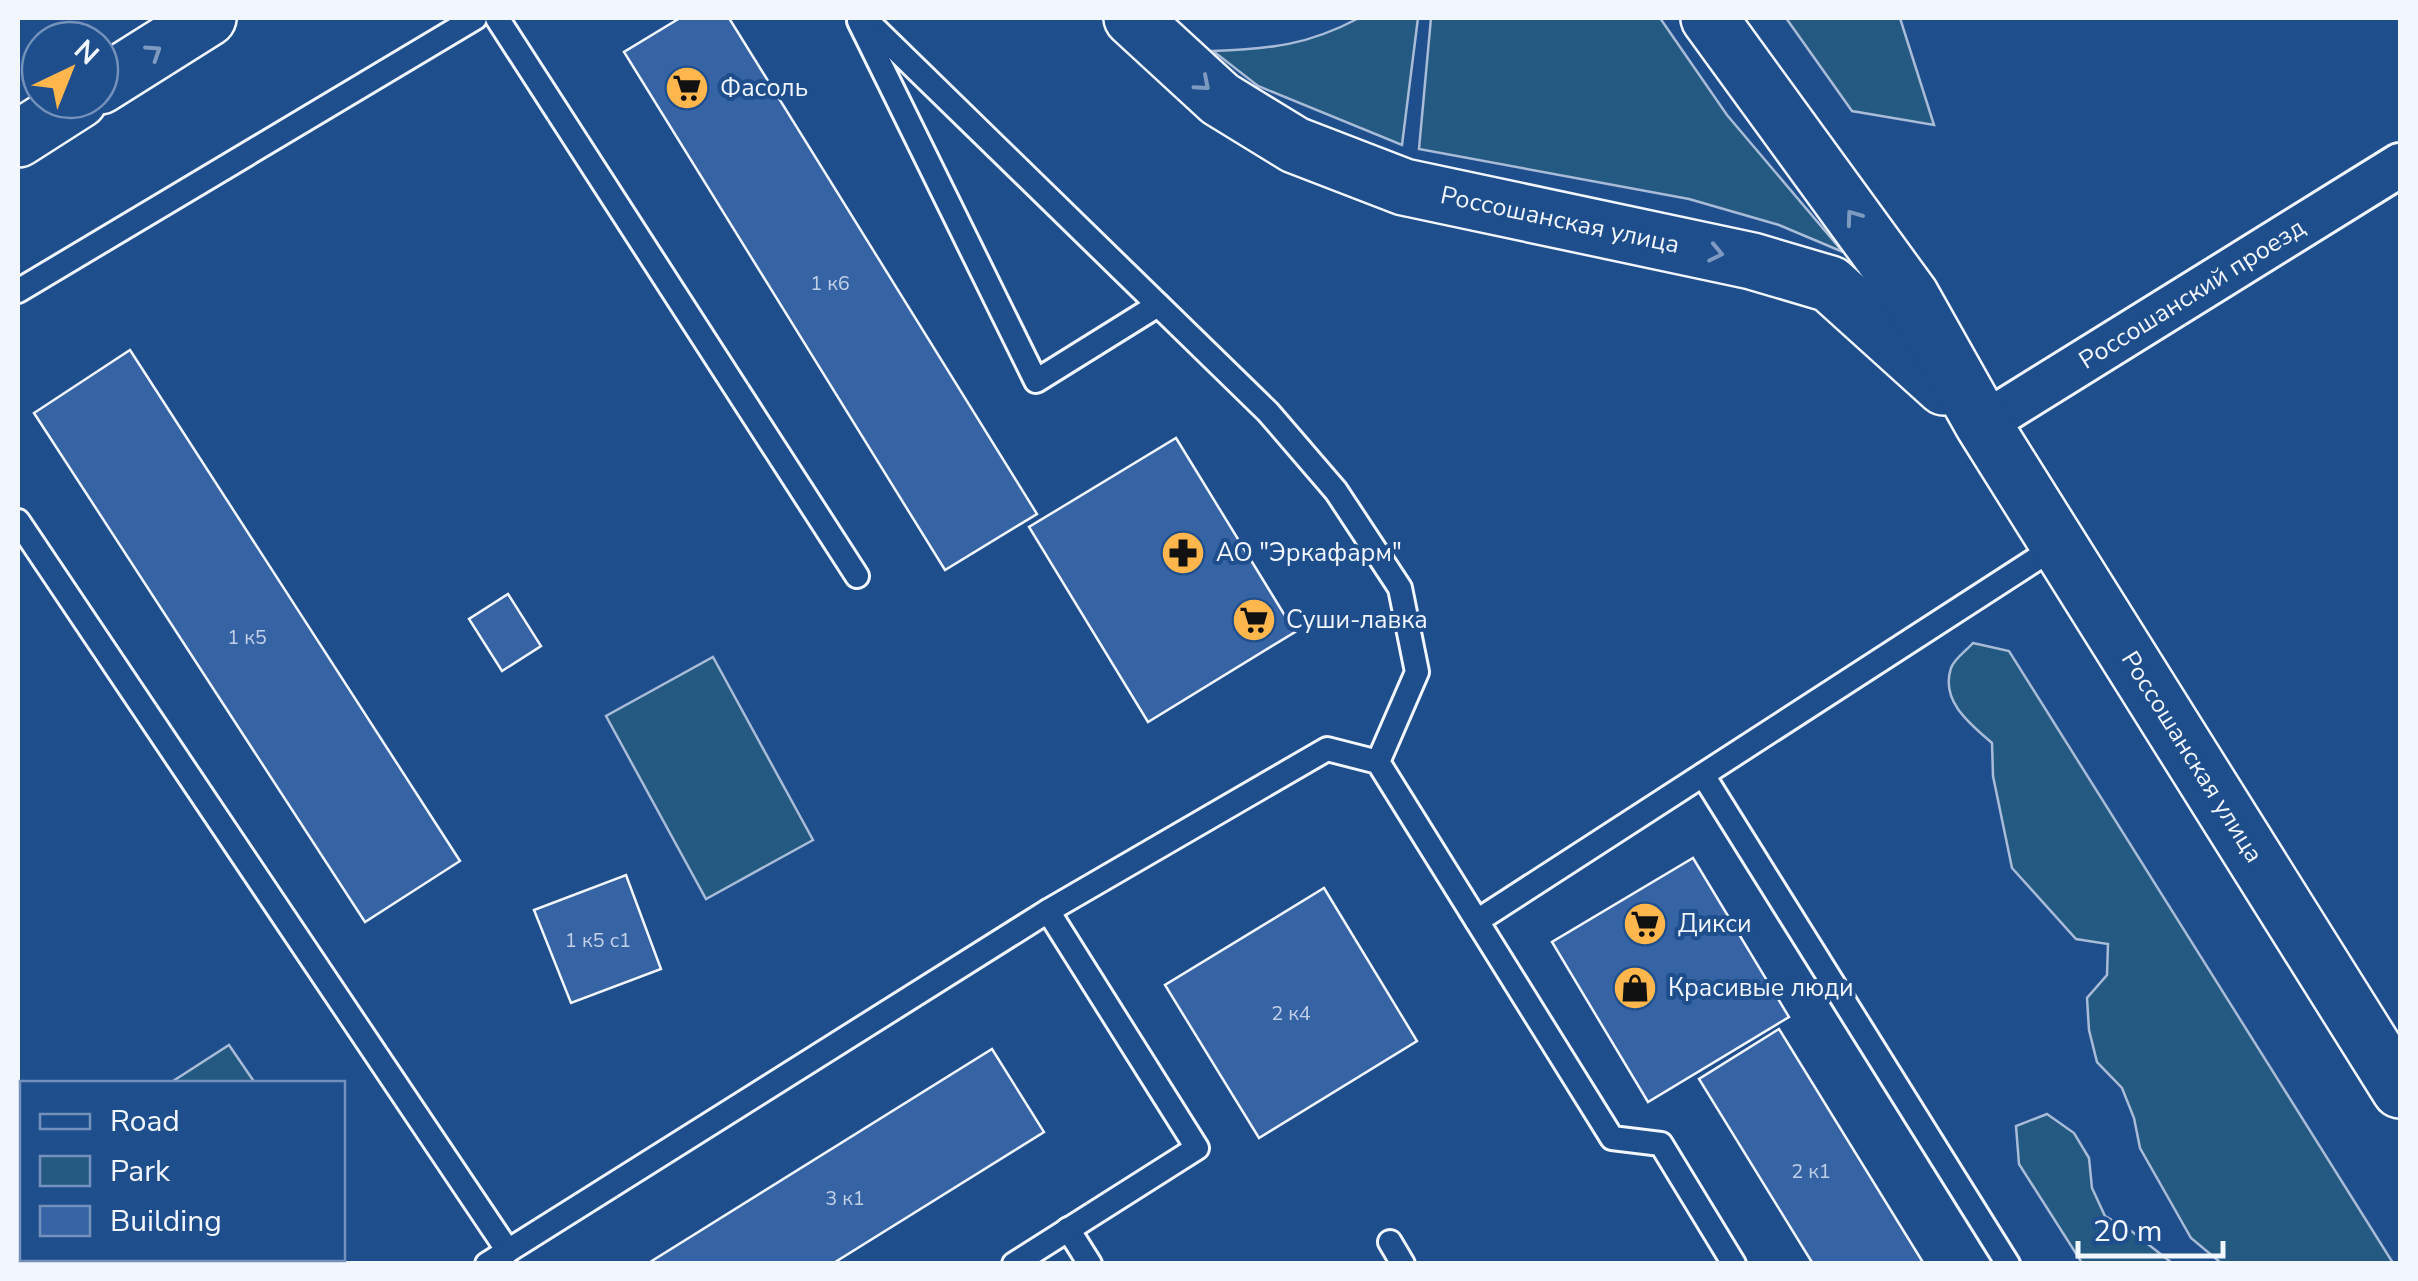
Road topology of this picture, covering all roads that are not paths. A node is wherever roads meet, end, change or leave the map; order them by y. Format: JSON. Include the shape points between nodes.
{"nodes":[{"id":1,"x":208,"y":18,"type":"edge"},
{"id":2,"x":475,"y":18,"type":"edge"},
{"id":3,"x":497,"y":18,"type":"edge"},
{"id":4,"x":861,"y":18,"type":"edge"},
{"id":5,"x":1132,"y":18,"type":"edge"},
{"id":6,"x":1709,"y":18,"type":"edge"},
{"id":7,"x":120,"y":73,"type":"edge"},
{"id":8,"x":48,"y":120,"type":"edge"},
{"id":9,"x":18,"y":139,"type":"edge"},
{"id":10,"x":2400,"y":165,"type":"edge"},
{"id":11,"x":18,"y":291,"type":"edge"},
{"id":12,"x":1158,"y":305,"type":"junction"},
{"id":13,"x":1983,"y":424,"type":"junction"},
{"id":14,"x":18,"y":522,"type":"edge"},
{"id":15,"x":2058,"y":545,"type":"junction"},
{"id":16,"x":857,"y":576,"type":"dead end"},
{"id":17,"x":1378,"y":762,"type":"junction"},
{"id":18,"x":1703,"y":775,"type":"junction"},
{"id":19,"x":1048,"y":911,"type":"junction"},
{"id":20,"x":1477,"y":922,"type":"junction"},
{"id":21,"x":2400,"y":1090,"type":"edge"},
{"id":22,"x":1068,"y":1230,"type":"junction"},
{"id":23,"x":1390,"y":1242,"type":"dead end"},
{"id":24,"x":498,"y":1257,"type":"edge"},
{"id":25,"x":1014,"y":1264,"type":"edge"},
{"id":26,"x":1090,"y":1264,"type":"edge"},
{"id":27,"x":1403,"y":1264,"type":"edge"},
{"id":28,"x":1734,"y":1264,"type":"edge"},
{"id":29,"x":2008,"y":1264,"type":"edge"}],
"edges":[{"from":7,"to":1,"type":"street","one_way":true},
{"from":2,"to":11,"type":"lane"},
{"from":3,"to":16,"type":"lane"},
{"from":4,"to":12,"type":"lane"},
{"from":4,"to":12,"type":"lane","via":[[1036,381]]},
{"from":5,"to":13,"type":"street","name":"Россошанская улица","one_way":true,"via":[[1220,99],[1295,144],[1404,187],[1752,261],[1830,284]]},
{"from":13,"to":6,"type":"street","name":"Россошанская улица","one_way":true,"via":[[1910,296]]},
{"from":8,"to":9,"type":"street"},
{"from":10,"to":13,"type":"street","name":"Россошанский проезд"},
{"from":12,"to":17,"type":"lane","via":[[1325,478],[1400,588],[1417,672]]},
{"from":13,"to":15,"type":"street","name":"Россошанская улица"},
{"from":14,"to":24,"type":"lane"},
{"from":15,"to":18,"type":"lane"},
{"from":15,"to":21,"type":"street","name":"Россошанская улица"},
{"from":17,"to":19,"type":"lane","via":[[1327,749]]},
{"from":17,"to":20,"type":"lane"},
{"from":18,"to":20,"type":"lane"},
{"from":18,"to":29,"type":"lane"},
{"from":19,"to":22,"type":"lane","via":[[1197,1148]]},
{"from":19,"to":24,"type":"lane"},
{"from":20,"to":28,"type":"lane","via":[[1612,1138],[1662,1144]]},
{"from":22,"to":25,"type":"lane"},
{"from":22,"to":26,"type":"lane"},
{"from":23,"to":27,"type":"lane"}]}
